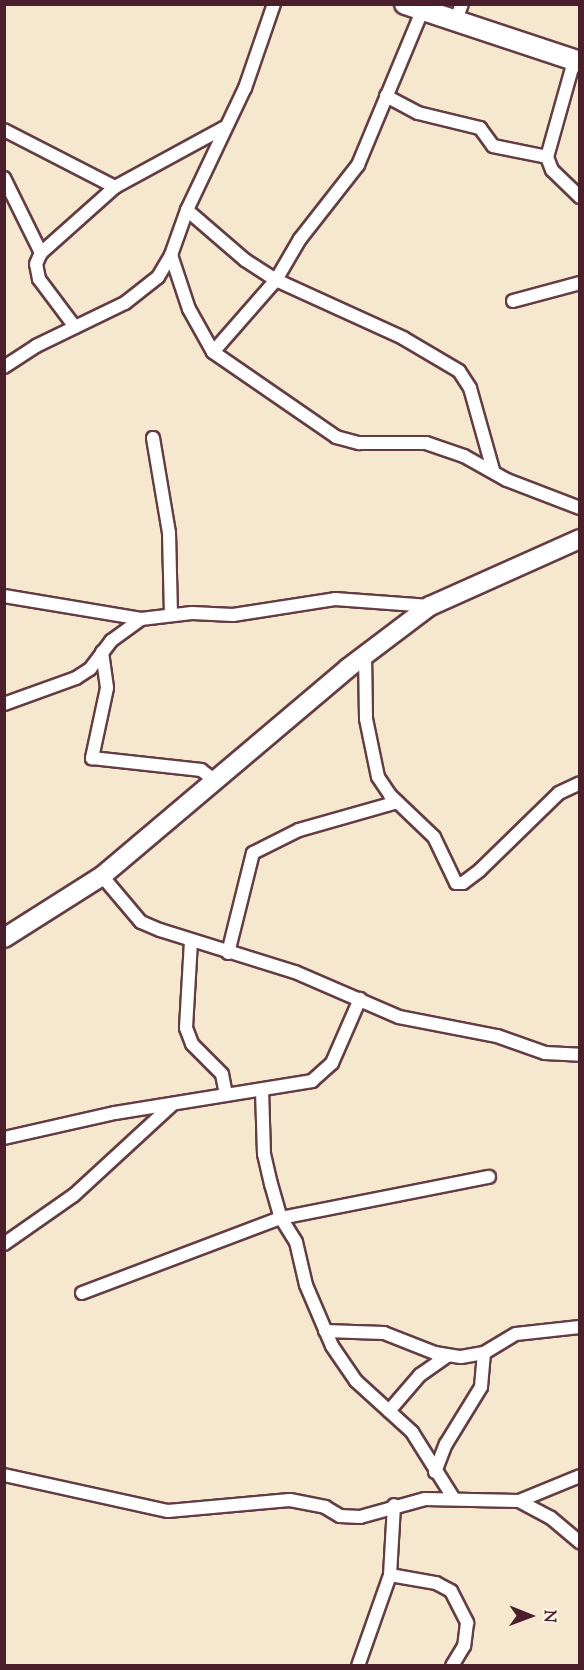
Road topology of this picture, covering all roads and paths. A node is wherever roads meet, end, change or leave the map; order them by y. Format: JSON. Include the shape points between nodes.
{"nodes":[{"id":1,"x":274,"y":4,"type":"edge"},
{"id":2,"x":414,"y":8,"type":"edge"},
{"id":3,"x":459,"y":13,"type":"edge"},
{"id":4,"x":577,"y":61,"type":"edge"},
{"id":5,"x":386,"y":96,"type":"junction"},
{"id":6,"x":225,"y":127,"type":"junction"},
{"id":7,"x":4,"y":130,"type":"edge"},
{"id":8,"x":547,"y":157,"type":"junction"},
{"id":9,"x":4,"y":178,"type":"edge"},
{"id":10,"x":115,"y":187,"type":"junction"},
{"id":11,"x":579,"y":197,"type":"edge"},
{"id":12,"x":187,"y":210,"type":"junction"},
{"id":13,"x":42,"y":254,"type":"junction"},
{"id":14,"x":171,"y":255,"type":"junction"},
{"id":15,"x":276,"y":280,"type":"junction"},
{"id":16,"x":579,"y":283,"type":"edge"},
{"id":17,"x":513,"y":302,"type":"dead end"},
{"id":18,"x":75,"y":327,"type":"junction"},
{"id":19,"x":213,"y":352,"type":"junction"},
{"id":20,"x":4,"y":367,"type":"edge"},
{"id":21,"x":153,"y":438,"type":"dead end"},
{"id":22,"x":493,"y":470,"type":"junction"},
{"id":23,"x":579,"y":508,"type":"edge"},
{"id":24,"x":579,"y":539,"type":"edge"},
{"id":25,"x":4,"y":596,"type":"edge"},
{"id":26,"x":430,"y":606,"type":"junction"},
{"id":27,"x":171,"y":615,"type":"junction"},
{"id":28,"x":141,"y":619,"type":"junction"},
{"id":29,"x":102,"y":652,"type":"junction"},
{"id":30,"x":365,"y":654,"type":"junction"},
{"id":31,"x":4,"y":704,"type":"edge"},
{"id":32,"x":217,"y":782,"type":"junction"},
{"id":33,"x":579,"y":783,"type":"edge"},
{"id":34,"x":397,"y":802,"type":"junction"},
{"id":35,"x":102,"y":876,"type":"junction"},
{"id":36,"x":4,"y":938,"type":"edge"},
{"id":37,"x":191,"y":940,"type":"junction"},
{"id":38,"x":228,"y":953,"type":"junction"},
{"id":39,"x":360,"y":999,"type":"junction"},
{"id":40,"x":579,"y":1055,"type":"edge"},
{"id":41,"x":262,"y":1090,"type":"junction"},
{"id":42,"x":226,"y":1095,"type":"junction"},
{"id":43,"x":172,"y":1105,"type":"junction"},
{"id":44,"x":4,"y":1138,"type":"edge"},
{"id":45,"x":489,"y":1177,"type":"dead end"},
{"id":46,"x":281,"y":1218,"type":"junction"},
{"id":47,"x":4,"y":1244,"type":"edge"},
{"id":48,"x":82,"y":1293,"type":"dead end"},
{"id":49,"x":579,"y":1327,"type":"edge"},
{"id":50,"x":326,"y":1331,"type":"junction"},
{"id":51,"x":484,"y":1353,"type":"junction"},
{"id":52,"x":447,"y":1356,"type":"junction"},
{"id":53,"x":389,"y":1411,"type":"junction"},
{"id":54,"x":435,"y":1472,"type":"junction"},
{"id":55,"x":4,"y":1475,"type":"edge"},
{"id":56,"x":579,"y":1476,"type":"edge"},
{"id":57,"x":453,"y":1499,"type":"junction"},
{"id":58,"x":519,"y":1501,"type":"junction"},
{"id":59,"x":394,"y":1505,"type":"junction"},
{"id":60,"x":579,"y":1542,"type":"edge"},
{"id":61,"x":390,"y":1575,"type":"junction"},
{"id":62,"x":358,"y":1665,"type":"edge"},
{"id":63,"x":452,"y":1665,"type":"edge"}],
"edges":[{"from":1,"to":6,"type":"street","via":[[245,88]]},
{"from":2,"to":3,"type":"main road"},
{"from":2,"to":5,"type":"street"},
{"from":3,"to":4,"type":"main road"},
{"from":4,"to":8,"type":"street"},
{"from":5,"to":8,"type":"street","via":[[418,113],[480,128],[493,146]]},
{"from":5,"to":15,"type":"street","via":[[358,165],[300,239]]},
{"from":6,"to":10,"type":"street"},
{"from":6,"to":12,"type":"street"},
{"from":7,"to":10,"type":"street"},
{"from":8,"to":11,"type":"street","via":[[562,182]]},
{"from":9,"to":13,"type":"street"},
{"from":10,"to":13,"type":"street"},
{"from":12,"to":14,"type":"street"},
{"from":12,"to":15,"type":"street","via":[[245,260]]},
{"from":13,"to":18,"type":"street","via":[[36,264],[39,279]]},
{"from":14,"to":18,"type":"street","via":[[147,287]]},
{"from":14,"to":19,"type":"street","via":[[189,309]]},
{"from":15,"to":19,"type":"street"},
{"from":15,"to":22,"type":"street","via":[[402,338],[459,371],[470,388]]},
{"from":16,"to":17,"type":"street"},
{"from":18,"to":20,"type":"street"},
{"from":19,"to":22,"type":"street","via":[[336,437],[359,443],[426,443]]},
{"from":21,"to":27,"type":"street","via":[[169,532]]},
{"from":22,"to":23,"type":"street","via":[[514,484]]},
{"from":24,"to":26,"type":"street"},
{"from":25,"to":28,"type":"street"},
{"from":26,"to":27,"type":"street","via":[[335,599],[233,615]]},
{"from":26,"to":30,"type":"street"},
{"from":27,"to":28,"type":"street"},
{"from":28,"to":29,"type":"street"},
{"from":29,"to":31,"type":"street","via":[[90,669],[76,678]]},
{"from":29,"to":32,"type":"street","via":[[107,688],[92,758],[201,770]]},
{"from":30,"to":32,"type":"street"},
{"from":30,"to":34,"type":"street","via":[[369,747],[378,777]]},
{"from":32,"to":35,"type":"street"},
{"from":33,"to":34,"type":"street","via":[[559,793],[463,883],[456,883],[451,877],[434,837]]},
{"from":34,"to":38,"type":"street","via":[[299,830],[253,853]]},
{"from":35,"to":36,"type":"street"},
{"from":35,"to":37,"type":"street","via":[[141,922]]},
{"from":37,"to":38,"type":"street"},
{"from":37,"to":42,"type":"street","via":[[186,1028],[192,1044],[222,1074]]},
{"from":38,"to":39,"type":"street","via":[[295,972]]},
{"from":39,"to":40,"type":"street","via":[[427,1024],[497,1036],[545,1053]]},
{"from":39,"to":41,"type":"street","via":[[325,1073],[312,1081]]},
{"from":41,"to":42,"type":"street"},
{"from":41,"to":46,"type":"street","via":[[264,1154]]},
{"from":42,"to":43,"type":"street"},
{"from":43,"to":44,"type":"street"},
{"from":43,"to":47,"type":"street","via":[[74,1195]]},
{"from":45,"to":46,"type":"street"},
{"from":46,"to":48,"type":"street"},
{"from":46,"to":50,"type":"street","via":[[296,1242],[306,1285]]},
{"from":49,"to":51,"type":"street","via":[[516,1334]]},
{"from":50,"to":52,"type":"street","via":[[384,1333]]},
{"from":50,"to":53,"type":"street","via":[[349,1372]]},
{"from":51,"to":52,"type":"street"},
{"from":51,"to":54,"type":"street","via":[[481,1387],[446,1444]]},
{"from":52,"to":53,"type":"street","via":[[420,1375]]},
{"from":53,"to":54,"type":"street","via":[[416,1437]]},
{"from":54,"to":57,"type":"street"},
{"from":55,"to":59,"type":"street","via":[[168,1511],[290,1500],[325,1508],[340,1516],[360,1517],[374,1516]]},
{"from":56,"to":58,"type":"street"},
{"from":57,"to":58,"type":"street"},
{"from":57,"to":59,"type":"street"},
{"from":58,"to":60,"type":"street","via":[[550,1518]]},
{"from":59,"to":61,"type":"street"},
{"from":61,"to":62,"type":"street"},
{"from":61,"to":63,"type":"street","via":[[436,1583],[451,1591],[467,1623],[464,1646]]}]}
